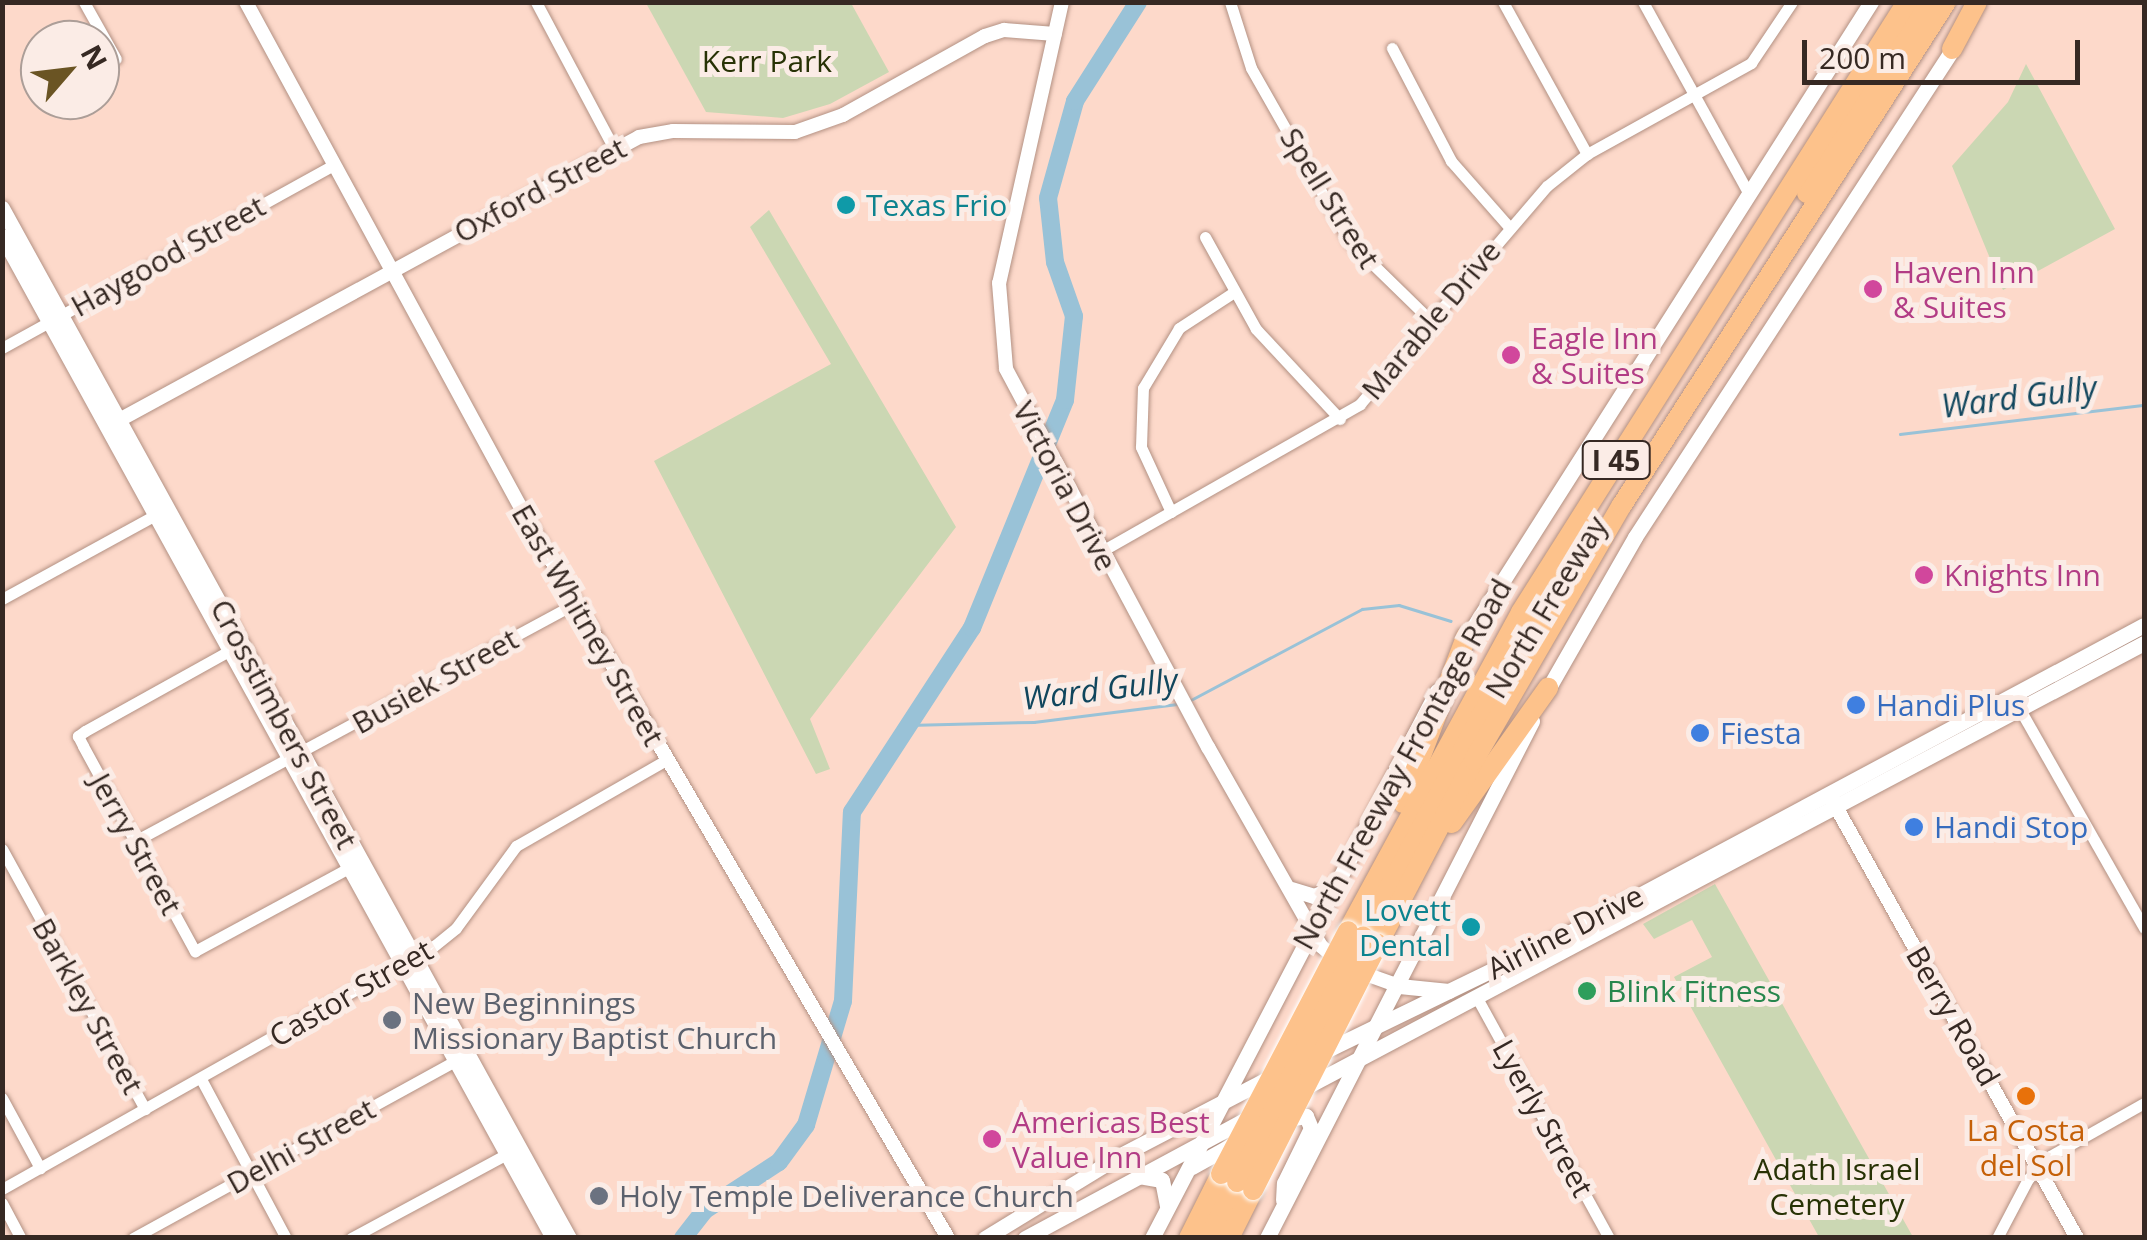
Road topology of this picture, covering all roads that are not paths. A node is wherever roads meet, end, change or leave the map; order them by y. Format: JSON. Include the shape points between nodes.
{"nodes":[{"id":1,"x":246,"y":2,"type":"edge"},
{"id":2,"x":536,"y":2,"type":"edge"},
{"id":3,"x":1062,"y":2,"type":"edge"},
{"id":4,"x":1230,"y":2,"type":"edge"},
{"id":5,"x":1503,"y":2,"type":"edge"},
{"id":6,"x":1643,"y":2,"type":"edge"},
{"id":7,"x":1872,"y":2,"type":"edge"},
{"id":8,"x":1908,"y":2,"type":"edge"},
{"id":9,"x":1928,"y":2,"type":"edge"},
{"id":10,"x":1946,"y":2,"type":"edge"},
{"id":11,"x":1980,"y":2,"type":"edge"},
{"id":12,"x":1788,"y":5,"type":"edge"},
{"id":13,"x":1055,"y":34,"type":"junction"},
{"id":14,"x":1392,"y":48,"type":"dead end"},
{"id":15,"x":1952,"y":50,"type":"joint"},
{"id":16,"x":1694,"y":96,"type":"junction"},
{"id":17,"x":614,"y":149,"type":"junction"},
{"id":18,"x":1587,"y":154,"type":"junction"},
{"id":19,"x":334,"y":165,"type":"junction"},
{"id":20,"x":1750,"y":194,"type":"junction"},
{"id":21,"x":4,"y":214,"type":"edge"},
{"id":22,"x":1509,"y":228,"type":"junction"},
{"id":23,"x":2,"y":236,"type":"edge"},
{"id":24,"x":1206,"y":238,"type":"dead end"},
{"id":25,"x":391,"y":270,"type":"junction"},
{"id":26,"x":1234,"y":292,"type":"junction"},
{"id":27,"x":54,"y":319,"type":"junction"},
{"id":28,"x":1431,"y":322,"type":"junction"},
{"id":29,"x":2,"y":348,"type":"edge"},
{"id":30,"x":1340,"y":419,"type":"junction"},
{"id":31,"x":113,"y":423,"type":"junction"},
{"id":32,"x":162,"y":511,"type":"junction"},
{"id":33,"x":1172,"y":512,"type":"junction"},
{"id":34,"x":1100,"y":552,"type":"junction"},
{"id":35,"x":2,"y":599,"type":"edge"},
{"id":36,"x":576,"y":603,"type":"junction"},
{"id":37,"x":2144,"y":625,"type":"edge"},
{"id":38,"x":1466,"y":637,"type":"junction"},
{"id":39,"x":2144,"y":644,"type":"edge"},
{"id":40,"x":234,"y":648,"type":"junction"},
{"id":41,"x":2113,"y":652,"type":"junction"},
{"id":42,"x":1548,"y":688,"type":"junction"},
{"id":43,"x":2018,"y":705,"type":"junction"},
{"id":44,"x":294,"y":755,"type":"junction"},
{"id":45,"x":666,"y":760,"type":"junction"},
{"id":46,"x":1828,"y":794,"type":"junction"},
{"id":47,"x":1836,"y":810,"type":"junction"},
{"id":48,"x":135,"y":841,"type":"junction"},
{"id":49,"x":2,"y":849,"type":"edge"},
{"id":50,"x":1426,"y":850,"type":"junction"},
{"id":51,"x":1713,"y":856,"type":"junction"},
{"id":52,"x":353,"y":865,"type":"junction"},
{"id":53,"x":1721,"y":871,"type":"junction"},
{"id":54,"x":1332,"y":888,"type":"junction"},
{"id":55,"x":1291,"y":889,"type":"junction"},
{"id":56,"x":1366,"y":894,"type":"junction"},
{"id":57,"x":1311,"y":927,"type":"junction"},
{"id":58,"x":1594,"y":928,"type":"junction"},
{"id":59,"x":2144,"y":928,"type":"edge"},
{"id":60,"x":1363,"y":937,"type":"junction"},
{"id":61,"x":408,"y":962,"type":"junction"},
{"id":62,"x":1410,"y":963,"type":"junction"},
{"id":63,"x":1502,"y":964,"type":"junction"},
{"id":64,"x":1398,"y":986,"type":"junction"},
{"id":65,"x":1440,"y":990,"type":"junction"},
{"id":66,"x":1476,"y":998,"type":"junction"},
{"id":67,"x":1378,"y":1024,"type":"junction"},
{"id":68,"x":462,"y":1057,"type":"junction"},
{"id":69,"x":1358,"y":1061,"type":"junction"},
{"id":70,"x":201,"y":1079,"type":"junction"},
{"id":71,"x":2,"y":1098,"type":"edge"},
{"id":72,"x":1226,"y":1100,"type":"junction"},
{"id":73,"x":2143,"y":1106,"type":"edge"},
{"id":74,"x":145,"y":1110,"type":"junction"},
{"id":75,"x":1205,"y":1139,"type":"junction"},
{"id":76,"x":514,"y":1150,"type":"junction"},
{"id":77,"x":40,"y":1168,"type":"junction"},
{"id":78,"x":2039,"y":1168,"type":"junction"},
{"id":79,"x":1189,"y":1170,"type":"junction"},
{"id":80,"x":252,"y":1174,"type":"junction"},
{"id":81,"x":1135,"y":1177,"type":"junction"},
{"id":82,"x":1237,"y":1182,"type":"junction"},
{"id":83,"x":2,"y":1188,"type":"edge"},
{"id":84,"x":2,"y":1203,"type":"edge"},
{"id":85,"x":1282,"y":1208,"type":"junction"},
{"id":86,"x":1168,"y":1210,"type":"junction"},
{"id":87,"x":1031,"y":1212,"type":"junction"},
{"id":88,"x":1032,"y":1234,"type":"edge"},
{"id":89,"x":21,"y":1238,"type":"edge"},
{"id":90,"x":132,"y":1238,"type":"edge"},
{"id":91,"x":286,"y":1238,"type":"edge"},
{"id":92,"x":351,"y":1238,"type":"edge"},
{"id":93,"x":552,"y":1238,"type":"edge"},
{"id":94,"x":569,"y":1238,"type":"edge"},
{"id":95,"x":948,"y":1238,"type":"edge"},
{"id":96,"x":984,"y":1238,"type":"edge"},
{"id":97,"x":1152,"y":1238,"type":"edge"},
{"id":98,"x":1190,"y":1238,"type":"edge"},
{"id":99,"x":1209,"y":1238,"type":"edge"},
{"id":100,"x":1228,"y":1238,"type":"edge"},
{"id":101,"x":1267,"y":1238,"type":"edge"},
{"id":102,"x":1609,"y":1238,"type":"edge"},
{"id":103,"x":1997,"y":1238,"type":"edge"},
{"id":104,"x":2077,"y":1238,"type":"edge"}],
"edges":[{"from":1,"to":19,"type":"street","name":"East Whitney Street"},
{"from":2,"to":17,"type":"street"},
{"from":3,"to":13,"type":"street","name":"Victoria Drive"},
{"from":4,"to":28,"type":"street","name":"Spell Street","via":[[1245,56],[1362,260]]},
{"from":5,"to":18,"type":"street"},
{"from":6,"to":16,"type":"street"},
{"from":7,"to":20,"type":"main road","name":"North Freeway Frontage Road"},
{"from":8,"to":56,"type":"highway","name":"North Freeway","number":"I 45","via":[[1521,612]]},
{"from":9,"to":60,"type":"highway","name":"North Freeway","via":[[1504,675]]},
{"from":10,"to":50,"type":"highway","name":"North Freeway","number":"I 45","via":[[1622,505]]},
{"from":11,"to":15,"type":"highway"},
{"from":12,"to":16,"type":"street","name":"Marable Drive","via":[[1751,63]]},
{"from":13,"to":17,"type":"street","name":"Oxford Street","via":[[1004,30],[985,36],[843,116],[795,132],[673,130]]},
{"from":13,"to":34,"type":"street","name":"Victoria Drive","via":[[999,283],[1006,368]]},
{"from":14,"to":22,"type":"street","via":[[1451,161]]},
{"from":15,"to":42,"type":"main road","via":[[1635,537]]},
{"from":16,"to":18,"type":"street","name":"Marable Drive"},
{"from":16,"to":20,"type":"street"},
{"from":17,"to":25,"type":"street","name":"Oxford Street"},
{"from":18,"to":22,"type":"street","name":"Marable Drive"},
{"from":19,"to":25,"type":"street","name":"East Whitney Street"},
{"from":19,"to":27,"type":"street","name":"Haygood Street"},
{"from":20,"to":38,"type":"main road","name":"North Freeway Frontage Road"},
{"from":21,"to":27,"type":"main road","name":"Crosstimbers Street"},
{"from":22,"to":28,"type":"street","name":"Marable Drive"},
{"from":23,"to":27,"type":"main road","name":"Crosstimbers Street"},
{"from":24,"to":26,"type":"street"},
{"from":25,"to":31,"type":"street","name":"Oxford Street"},
{"from":25,"to":36,"type":"street","name":"East Whitney Street"},
{"from":26,"to":30,"type":"street","via":[[1256,329]]},
{"from":26,"to":33,"type":"street","via":[[1171,336],[1143,388],[1141,447]]},
{"from":27,"to":29,"type":"street","name":"Haygood Street"},
{"from":27,"to":31,"type":"main road","name":"Crosstimbers Street"},
{"from":28,"to":30,"type":"street","name":"Marable Drive"},
{"from":30,"to":33,"type":"street","name":"Marable Drive"},
{"from":31,"to":32,"type":"main road","name":"Crosstimbers Street"},
{"from":32,"to":35,"type":"street"},
{"from":32,"to":40,"type":"main road","name":"Crosstimbers Street"},
{"from":33,"to":34,"type":"street","name":"Marable Drive"},
{"from":34,"to":55,"type":"street","name":"Victoria Drive"},
{"from":36,"to":44,"type":"street","name":"Busiek Street"},
{"from":36,"to":45,"type":"street","name":"East Whitney Street"},
{"from":37,"to":41,"type":"main road","name":"Airline Drive"},
{"from":38,"to":54,"type":"main road","name":"North Freeway Frontage Road"},
{"from":38,"to":56,"type":"highway"},
{"from":39,"to":41,"type":"main road","name":"Airline Drive"},
{"from":40,"to":44,"type":"main road","name":"Crosstimbers Street"},
{"from":40,"to":48,"type":"street","name":"Jerry Street","via":[[78,736]]},
{"from":41,"to":43,"type":"main road","name":"Airline Drive"},
{"from":42,"to":50,"type":"highway"},
{"from":42,"to":62,"type":"main road"},
{"from":43,"to":46,"type":"main road","name":"Airline Drive"},
{"from":43,"to":47,"type":"main road","name":"Airline Drive"},
{"from":43,"to":59,"type":"street"},
{"from":44,"to":48,"type":"street","name":"Busiek Street"},
{"from":44,"to":52,"type":"main road","name":"Crosstimbers Street"},
{"from":45,"to":61,"type":"street","name":"Castor Street","via":[[516,846],[456,928]]},
{"from":45,"to":95,"type":"street","name":"East Whitney Street"},
{"from":46,"to":47,"type":"street","name":"Berry Road"},
{"from":46,"to":51,"type":"main road","name":"Airline Drive"},
{"from":47,"to":53,"type":"main road","name":"Airline Drive"},
{"from":47,"to":78,"type":"street","name":"Berry Road"},
{"from":48,"to":52,"type":"street","name":"Jerry Street","via":[[195,951]]},
{"from":49,"to":74,"type":"street","name":"Barkley Street"},
{"from":50,"to":60,"type":"highway","name":"North Freeway","number":"I 45"},
{"from":51,"to":53,"type":"main road"},
{"from":51,"to":58,"type":"main road","name":"Airline Drive"},
{"from":52,"to":61,"type":"main road","name":"Crosstimbers Street"},
{"from":53,"to":58,"type":"main road","name":"Airline Drive"},
{"from":54,"to":55,"type":"main road","via":[[1323,896]]},
{"from":54,"to":57,"type":"main road","name":"North Freeway Frontage Road"},
{"from":55,"to":57,"type":"street","name":"Victoria Drive"},
{"from":56,"to":60,"type":"highway","name":"North Freeway","number":"I 45"},
{"from":57,"to":64,"type":"street","name":"Victoria Drive","via":[[1330,956]]},
{"from":57,"to":72,"type":"main road","name":"North Freeway Frontage Road"},
{"from":58,"to":63,"type":"main road","name":"Airline Drive"},
{"from":58,"to":66,"type":"main road","name":"Airline Drive"},
{"from":60,"to":82,"type":"highway","name":"North Freeway","number":"I 45","bridge":true},
{"from":60,"to":82,"type":"highway","name":"North Freeway","number":"I 45","bridge":true},
{"from":61,"to":68,"type":"main road","name":"Crosstimbers Street"},
{"from":61,"to":70,"type":"street","name":"Castor Street"},
{"from":62,"to":64,"type":"main road"},
{"from":62,"to":65,"type":"main road","via":[[1418,981]]},
{"from":63,"to":65,"type":"main road","name":"Airline Drive"},
{"from":63,"to":66,"type":"main road","via":[[1477,988]]},
{"from":64,"to":65,"type":"main road"},
{"from":64,"to":67,"type":"main road"},
{"from":65,"to":67,"type":"main road","name":"Airline Drive"},
{"from":66,"to":69,"type":"main road","name":"Airline Drive"},
{"from":66,"to":102,"type":"street","name":"Lyerly Street"},
{"from":67,"to":69,"type":"main road"},
{"from":67,"to":72,"type":"main road","name":"Airline Drive"},
{"from":68,"to":76,"type":"main road","name":"Crosstimbers Street"},
{"from":68,"to":80,"type":"street","name":"Delhi Street"},
{"from":69,"to":75,"type":"main road","name":"Airline Drive"},
{"from":69,"to":85,"type":"main road"},
{"from":70,"to":74,"type":"street","name":"Castor Street"},
{"from":70,"to":80,"type":"street"},
{"from":71,"to":77,"type":"street"},
{"from":72,"to":75,"type":"main road","name":"North Freeway Frontage Road"},
{"from":72,"to":87,"type":"main road","name":"Airline Drive"},
{"from":73,"to":78,"type":"street"},
{"from":74,"to":77,"type":"street","name":"Castor Street"},
{"from":75,"to":79,"type":"main road","name":"North Freeway Frontage Road"},
{"from":75,"to":81,"type":"main road","name":"Airline Drive"},
{"from":76,"to":92,"type":"street"},
{"from":76,"to":93,"type":"main road","name":"Crosstimbers Street"},
{"from":76,"to":94,"type":"main road","name":"Crosstimbers Street"},
{"from":77,"to":83,"type":"street","name":"Castor Street"},
{"from":78,"to":103,"type":"street"},
{"from":78,"to":104,"type":"street","name":"Berry Road"},
{"from":79,"to":85,"type":"main road","via":[[1264,1129],[1306,1116],[1309,1135],[1284,1183]]},
{"from":79,"to":86,"type":"main road","name":"North Freeway Frontage Road"},
{"from":80,"to":90,"type":"street","name":"Delhi Street"},
{"from":80,"to":91,"type":"street"},
{"from":81,"to":86,"type":"main road","via":[[1162,1180]]},
{"from":81,"to":88,"type":"main road","name":"Airline Drive"},
{"from":82,"to":98,"type":"highway","name":"North Freeway","number":"I 45"},
{"from":82,"to":99,"type":"highway","name":"North Freeway"},
{"from":82,"to":100,"type":"highway","name":"North Freeway","number":"I 45"},
{"from":84,"to":89,"type":"street"},
{"from":85,"to":101,"type":"main road"},
{"from":86,"to":97,"type":"main road","name":"North Freeway Frontage Road"},
{"from":87,"to":88,"type":"main road"},
{"from":87,"to":96,"type":"main road","name":"Airline Drive"}]}
